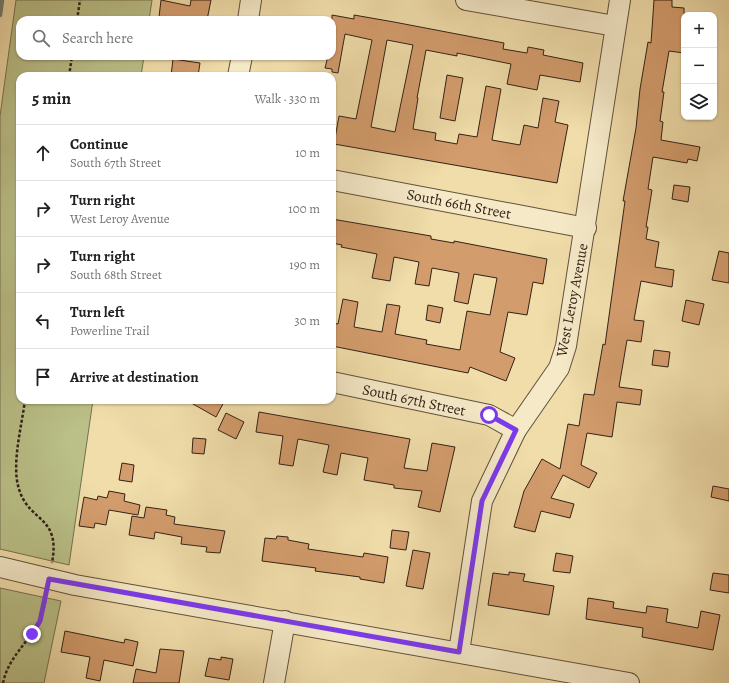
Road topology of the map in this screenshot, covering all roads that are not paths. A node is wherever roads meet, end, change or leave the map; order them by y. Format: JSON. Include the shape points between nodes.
{"nodes":[{"id":1,"x":251,"y":0,"type":"edge"},
{"id":2,"x":466,"y":0,"type":"edge"},
{"id":3,"x":620,"y":0,"type":"edge"},
{"id":4,"x":249,"y":16,"type":"edge"},
{"id":5,"x":615,"y":26,"type":"junction"},
{"id":6,"x":241,"y":60,"type":"edge"},
{"id":7,"x":239,"y":72,"type":"edge"},
{"id":8,"x":336,"y":181,"type":"edge"},
{"id":9,"x":586,"y":228,"type":"junction"},
{"id":10,"x":336,"y":383,"type":"edge"},
{"id":11,"x":516,"y":430,"type":"junction"},
{"id":12,"x":0,"y":567,"type":"edge"},
{"id":13,"x":285,"y":621,"type":"junction"},
{"id":14,"x":459,"y":652,"type":"junction"},
{"id":15,"x":274,"y":683,"type":"edge"},
{"id":16,"x":628,"y":683,"type":"edge"}],
"edges":[{"from":1,"to":4,"type":"street"},
{"from":2,"to":5,"type":"street"},
{"from":3,"to":5,"type":"street","name":"West Leroy Avenue"},
{"from":5,"to":9,"type":"street","name":"West Leroy Avenue"},
{"from":6,"to":7,"type":"street"},
{"from":8,"to":9,"type":"street","name":"South 66th Street"},
{"from":9,"to":11,"type":"street","name":"West Leroy Avenue","via":[[566,346],[559,368]]},
{"from":10,"to":11,"type":"street","name":"South 67th Street","via":[[489,415]]},
{"from":11,"to":14,"type":"street","name":"West Leroy Avenue","via":[[482,501]]},
{"from":12,"to":13,"type":"street","via":[[49,579]]},
{"from":13,"to":14,"type":"street"},
{"from":13,"to":15,"type":"street"},
{"from":14,"to":16,"type":"street"}]}
